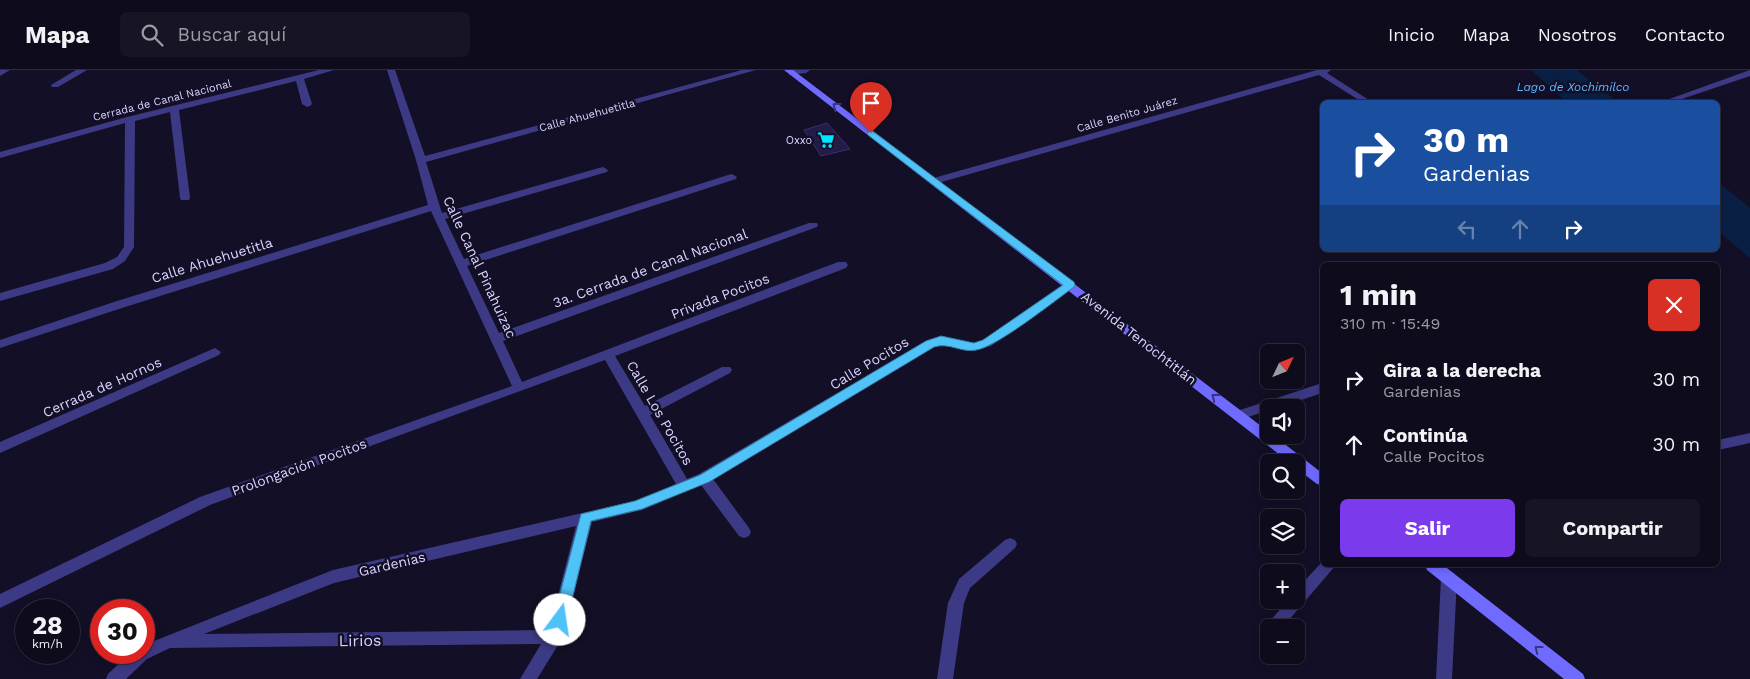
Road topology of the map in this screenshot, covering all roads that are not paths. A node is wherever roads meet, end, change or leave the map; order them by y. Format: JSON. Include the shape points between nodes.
{"nodes":[{"id":1,"x":6,"y":70,"type":"edge"},
{"id":2,"x":83,"y":70,"type":"edge"},
{"id":3,"x":330,"y":70,"type":"edge"},
{"id":4,"x":392,"y":70,"type":"edge"},
{"id":5,"x":752,"y":70,"type":"edge"},
{"id":6,"x":806,"y":70,"type":"edge"},
{"id":7,"x":1323,"y":71,"type":"edge"},
{"id":8,"x":790,"y":72,"type":"edge"},
{"id":9,"x":1750,"y":72,"type":"edge"},
{"id":10,"x":0,"y":73,"type":"edge"},
{"id":11,"x":299,"y":77,"type":"junction"},
{"id":12,"x":55,"y":85,"type":"dead end"},
{"id":13,"x":1364,"y":100,"type":"edge"},
{"id":14,"x":1672,"y":100,"type":"edge"},
{"id":15,"x":306,"y":104,"type":"dead end"},
{"id":16,"x":174,"y":108,"type":"junction"},
{"id":17,"x":130,"y":119,"type":"junction"},
{"id":18,"x":0,"y":155,"type":"edge"},
{"id":19,"x":421,"y":160,"type":"junction"},
{"id":20,"x":603,"y":170,"type":"dead end"},
{"id":21,"x":732,"y":177,"type":"dead end"},
{"id":22,"x":934,"y":181,"type":"junction"},
{"id":23,"x":185,"y":198,"type":"dead end"},
{"id":24,"x":437,"y":212,"type":"junction"},
{"id":25,"x":813,"y":225,"type":"dead end"},
{"id":26,"x":461,"y":264,"type":"junction"},
{"id":27,"x":842,"y":265,"type":"dead end"},
{"id":28,"x":1070,"y":285,"type":"junction"},
{"id":29,"x":0,"y":297,"type":"edge"},
{"id":30,"x":496,"y":339,"type":"junction"},
{"id":31,"x":0,"y":344,"type":"edge"},
{"id":32,"x":215,"y":352,"type":"dead end"},
{"id":33,"x":608,"y":355,"type":"junction"},
{"id":34,"x":726,"y":370,"type":"dead end"},
{"id":35,"x":519,"y":388,"type":"junction"},
{"id":36,"x":1320,"y":389,"type":"edge"},
{"id":37,"x":643,"y":413,"type":"junction"},
{"id":38,"x":1238,"y":415,"type":"junction"},
{"id":39,"x":1750,"y":438,"type":"edge"},
{"id":40,"x":1720,"y":445,"type":"edge"},
{"id":41,"x":0,"y":448,"type":"edge"},
{"id":42,"x":704,"y":478,"type":"junction"},
{"id":43,"x":1320,"y":478,"type":"edge"},
{"id":44,"x":685,"y":487,"type":"junction"},
{"id":45,"x":586,"y":517,"type":"junction"},
{"id":46,"x":744,"y":532,"type":"dead end"},
{"id":47,"x":1010,"y":544,"type":"dead end"},
{"id":48,"x":1327,"y":567,"type":"edge"},
{"id":49,"x":1435,"y":567,"type":"edge"},
{"id":50,"x":1449,"y":578,"type":"junction"},
{"id":51,"x":0,"y":601,"type":"edge"},
{"id":52,"x":1280,"y":619,"type":"edge"},
{"id":53,"x":555,"y":638,"type":"junction"},
{"id":54,"x":166,"y":642,"type":"junction"},
{"id":55,"x":114,"y":679,"type":"edge"},
{"id":56,"x":528,"y":679,"type":"edge"},
{"id":57,"x":945,"y":679,"type":"edge"},
{"id":58,"x":1444,"y":679,"type":"edge"},
{"id":59,"x":1576,"y":679,"type":"edge"}],
"edges":[{"from":1,"to":10,"type":"street"},
{"from":2,"to":12,"type":"street"},
{"from":3,"to":11,"type":"street","name":"Cerrada de Canal Nacional"},
{"from":4,"to":19,"type":"street","name":"Calle Canal Pinahuizac"},
{"from":5,"to":19,"type":"street","name":"Calle Ahuehuetitla"},
{"from":6,"to":8,"type":"street"},
{"from":7,"to":13,"type":"street"},
{"from":7,"to":22,"type":"street","name":"Calle Benito Juárez"},
{"from":22,"to":8,"type":"main road","name":"Avenida Tenochtitlán","one_way":true},
{"from":9,"to":14,"type":"street"},
{"from":11,"to":15,"type":"street"},
{"from":11,"to":16,"type":"street","name":"Cerrada de Canal Nacional"},
{"from":16,"to":17,"type":"street","name":"Cerrada de Canal Nacional"},
{"from":16,"to":23,"type":"street"},
{"from":17,"to":18,"type":"street","name":"Cerrada de Canal Nacional"},
{"from":17,"to":29,"type":"street","via":[[129,247],[122,259],[109,266]]},
{"from":19,"to":24,"type":"street","name":"Calle Canal Pinahuizac"},
{"from":20,"to":24,"type":"street","name":"Calle Ahuehuetitla"},
{"from":21,"to":26,"type":"street"},
{"from":22,"to":28,"type":"main road","name":"Avenida Tenochtitlán"},
{"from":24,"to":26,"type":"street","name":"Calle Canal Pinahuizac"},
{"from":24,"to":31,"type":"street","name":"Calle Ahuehuetitla","via":[[130,301]]},
{"from":25,"to":30,"type":"street","name":"3a. Cerrada de Canal Nacional"},
{"from":26,"to":30,"type":"street","name":"Calle Canal Pinahuizac"},
{"from":27,"to":33,"type":"street","name":"Privada Pocitos"},
{"from":38,"to":28,"type":"main road","name":"Avenida Tenochtitlán","one_way":true},
{"from":28,"to":42,"type":"street","name":"Calle Pocitos","via":[[986,343],[974,347],[941,340],[930,344]]},
{"from":30,"to":35,"type":"street","name":"Calle Canal Pinahuizac"},
{"from":32,"to":41,"type":"street","name":"Cerrada de Hornos"},
{"from":33,"to":35,"type":"street","name":"Prolongación Pocitos"},
{"from":33,"to":37,"type":"street","name":"Calle Los Pocitos"},
{"from":34,"to":37,"type":"street"},
{"from":35,"to":51,"type":"street","name":"Prolongación Pocitos","via":[[204,501]]},
{"from":36,"to":38,"type":"street"},
{"from":37,"to":44,"type":"street","name":"Calle Los Pocitos"},
{"from":38,"to":43,"type":"main road","name":"Avenida Tenochtitlán"},
{"from":39,"to":40,"type":"street"},
{"from":42,"to":44,"type":"street","name":"Calle Pocitos"},
{"from":42,"to":46,"type":"street"},
{"from":44,"to":45,"type":"street","name":"Gardenias","via":[[637,506]]},
{"from":45,"to":53,"type":"street"},
{"from":45,"to":54,"type":"street","name":"Gardenias","via":[[333,578]]},
{"from":47,"to":57,"type":"street","via":[[964,584],[956,603]]},
{"from":48,"to":52,"type":"street"},
{"from":49,"to":50,"type":"main road"},
{"from":50,"to":58,"type":"street"},
{"from":59,"to":50,"type":"main road","one_way":true},
{"from":53,"to":54,"type":"street","name":"Lirios"},
{"from":53,"to":56,"type":"street"},
{"from":54,"to":55,"type":"street","name":"Gardenias","via":[[141,654]]}]}
